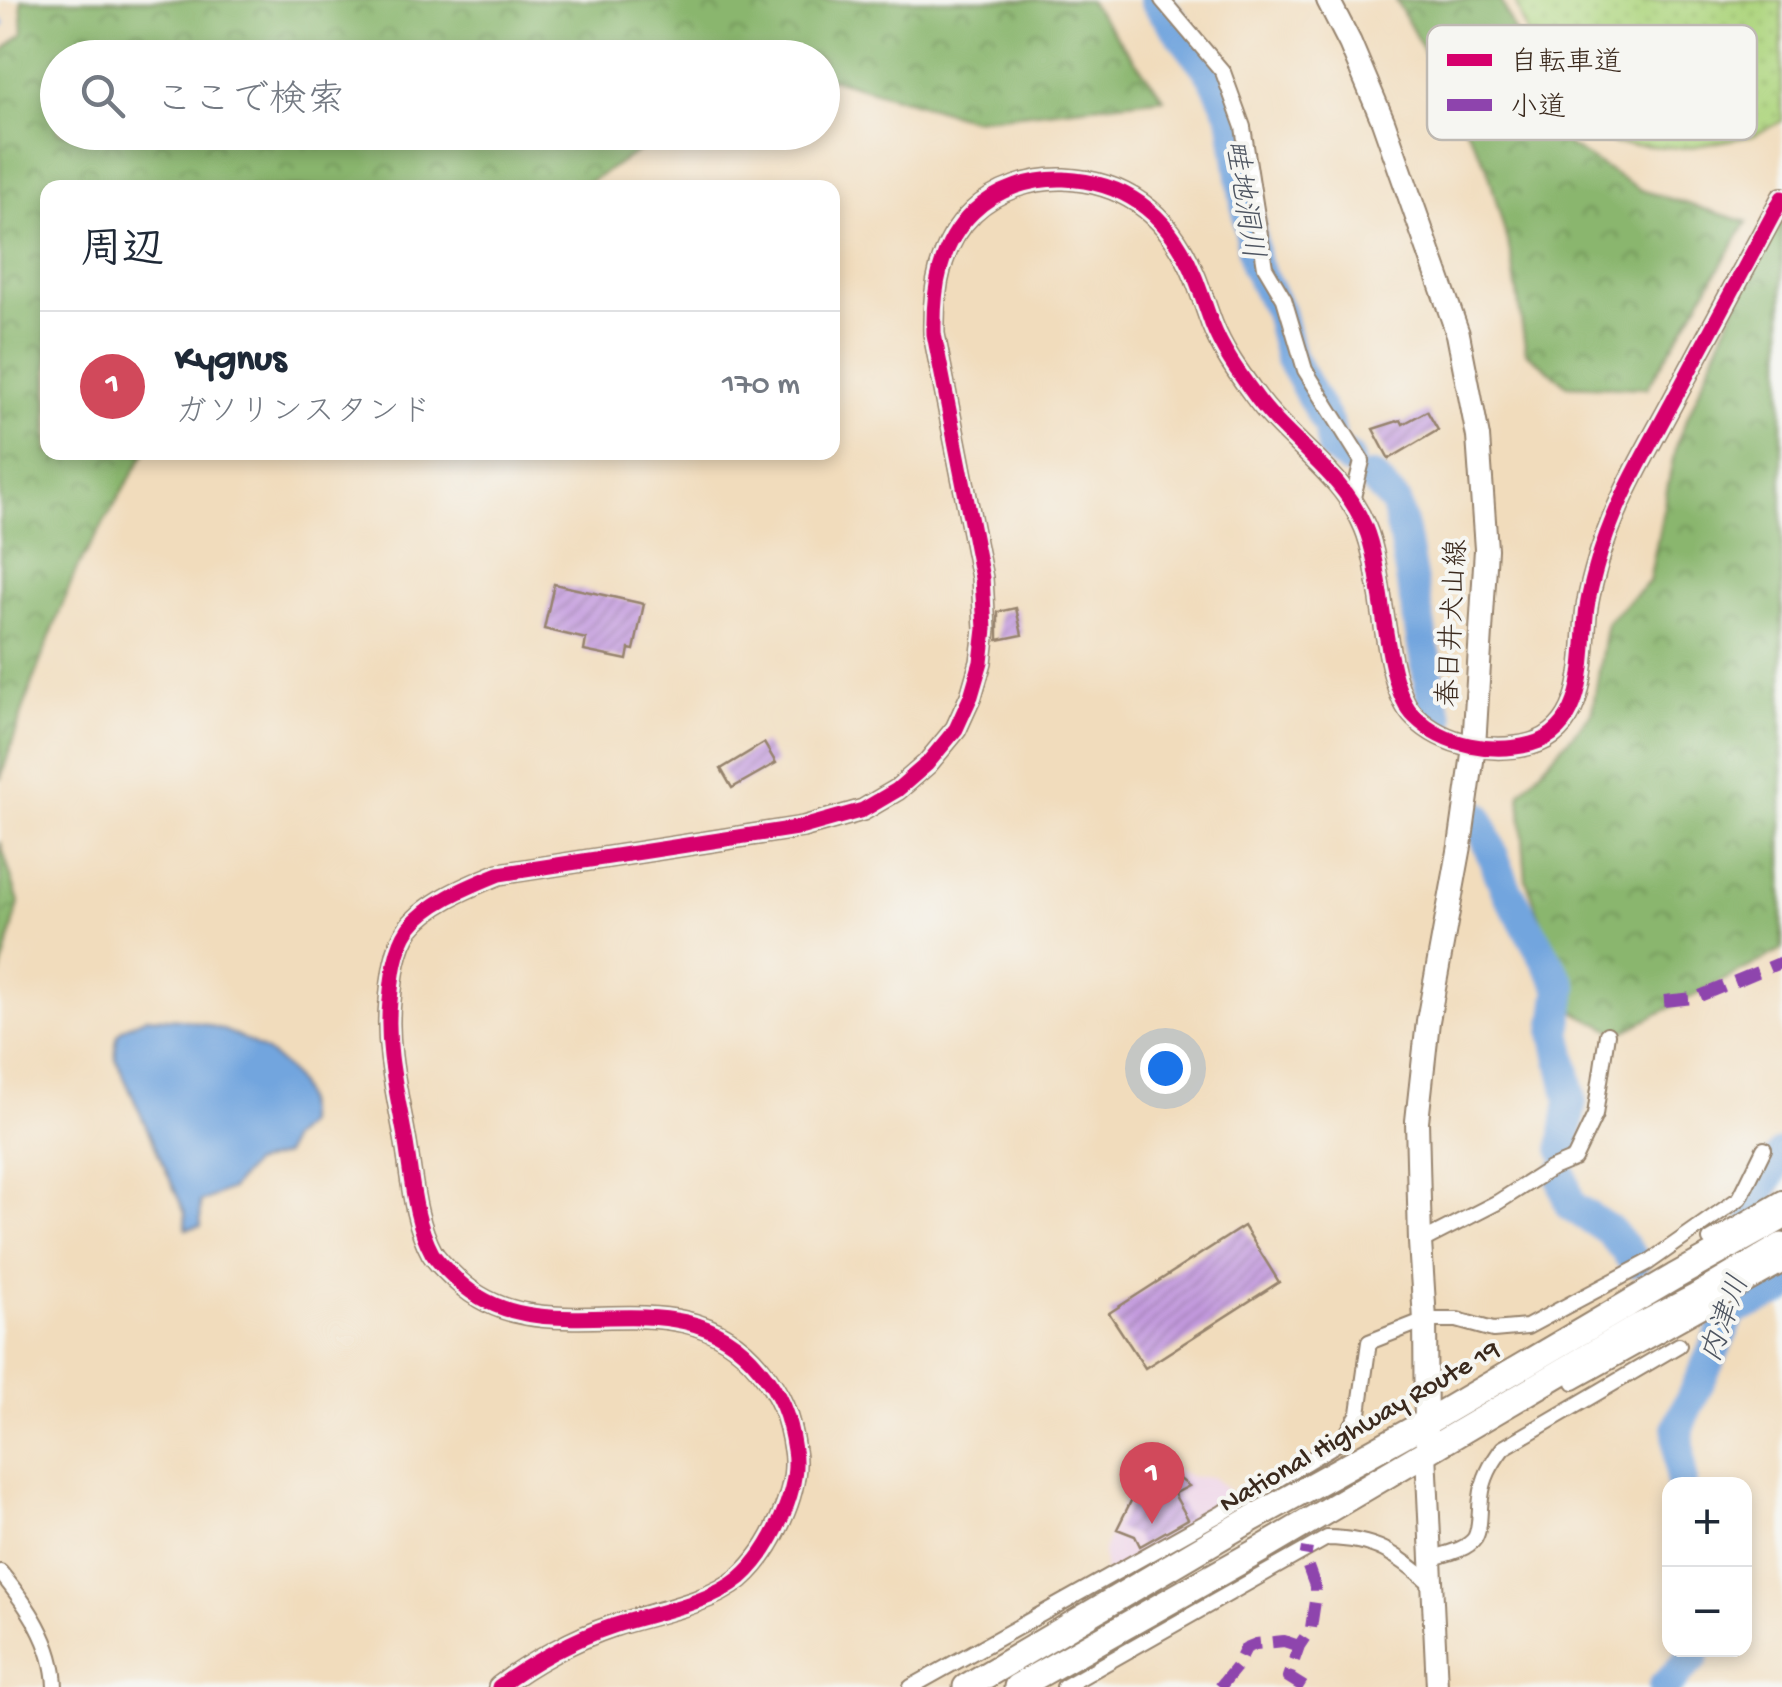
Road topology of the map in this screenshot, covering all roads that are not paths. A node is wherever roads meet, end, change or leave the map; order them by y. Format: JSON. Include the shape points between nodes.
{"nodes":[{"id":1,"x":1162,"y":0,"type":"edge"},
{"id":2,"x":1328,"y":0,"type":"edge"},
{"id":3,"x":1782,"y":198,"type":"edge"},
{"id":4,"x":1352,"y":502,"type":"junction"},
{"id":5,"x":1474,"y":747,"type":"junction"},
{"id":6,"x":1607,"y":1034,"type":"dead end"},
{"id":7,"x":1764,"y":1149,"type":"dead end"},
{"id":8,"x":1782,"y":1198,"type":"edge"},
{"id":9,"x":1782,"y":1218,"type":"edge"},
{"id":10,"x":1420,"y":1242,"type":"junction"},
{"id":11,"x":1782,"y":1246,"type":"edge"},
{"id":12,"x":1708,"y":1250,"type":"junction"},
{"id":13,"x":1782,"y":1266,"type":"edge"},
{"id":14,"x":1425,"y":1320,"type":"junction"},
{"id":15,"x":1680,"y":1345,"type":"dead end"},
{"id":16,"x":1574,"y":1382,"type":"dead end"},
{"id":17,"x":1425,"y":1423,"type":"junction"},
{"id":18,"x":1426,"y":1452,"type":"junction"},
{"id":19,"x":1432,"y":1558,"type":"junction"},
{"id":20,"x":0,"y":1572,"type":"edge"},
{"id":21,"x":1434,"y":1585,"type":"junction"},
{"id":22,"x":56,"y":1687,"type":"edge"},
{"id":23,"x":499,"y":1687,"type":"edge"},
{"id":24,"x":911,"y":1687,"type":"edge"},
{"id":25,"x":966,"y":1687,"type":"edge"},
{"id":26,"x":1017,"y":1687,"type":"edge"},
{"id":27,"x":1064,"y":1687,"type":"edge"},
{"id":28,"x":1437,"y":1687,"type":"edge"}],
"edges":[{"from":1,"to":4,"type":"street","via":[[1223,72],[1242,126],[1265,267],[1284,300],[1304,370],[1362,460]]},
{"from":2,"to":5,"type":"main road","name":"春日井犬山線","via":[[1384,120],[1458,334],[1478,437],[1486,549]]},
{"from":3,"to":5,"type":"street","via":[[1617,505],[1586,610],[1573,707],[1537,742]]},
{"from":4,"to":5,"type":"street","via":[[1374,558],[1398,691],[1414,716]]},
{"from":4,"to":23,"type":"street","via":[[1269,415],[1229,359],[1194,273],[1150,210],[1120,191],[1085,181],[1032,181],[1004,191],[974,212],[950,243],[933,302],[986,629],[956,729],[927,764],[863,810],[803,827],[500,874],[460,889],[409,928],[393,976],[390,1052],[418,1213],[433,1255],[460,1284],[493,1305],[525,1314],[682,1319],[721,1335],[777,1391],[796,1456],[782,1516],[765,1550],[739,1578],[710,1595],[608,1628]]},
{"from":5,"to":10,"type":"main road","name":"春日井犬山線","via":[[1417,1121]]},
{"from":6,"to":10,"type":"street","via":[[1595,1116],[1574,1160]]},
{"from":7,"to":14,"type":"street","via":[[1740,1198],[1649,1262],[1527,1328]]},
{"from":8,"to":12,"type":"street"},
{"from":9,"to":12,"type":"highway","name":"National Highway Route 19"},
{"from":10,"to":14,"type":"main road","name":"春日井犬山線"},
{"from":11,"to":18,"type":"highway","name":"National Highway Route 19"},
{"from":12,"to":17,"type":"highway","name":"National Highway Route 19"},
{"from":13,"to":16,"type":"street"},
{"from":14,"to":17,"type":"main road","name":"春日井犬山線"},
{"from":14,"to":24,"type":"street","via":[[1369,1342],[1359,1413],[1343,1440]]},
{"from":15,"to":19,"type":"street","via":[[1503,1448],[1488,1468],[1474,1540]]},
{"from":17,"to":18,"type":"main road","name":"春日井犬山線"},
{"from":17,"to":25,"type":"highway","name":"National Highway Route 19"},
{"from":18,"to":19,"type":"street"},
{"from":18,"to":26,"type":"highway","name":"National Highway Route 19"},
{"from":19,"to":21,"type":"street"},
{"from":20,"to":22,"type":"street","via":[[49,1648]]},
{"from":21,"to":27,"type":"street","via":[[1381,1546],[1327,1538]]},
{"from":21,"to":28,"type":"street"}]}
